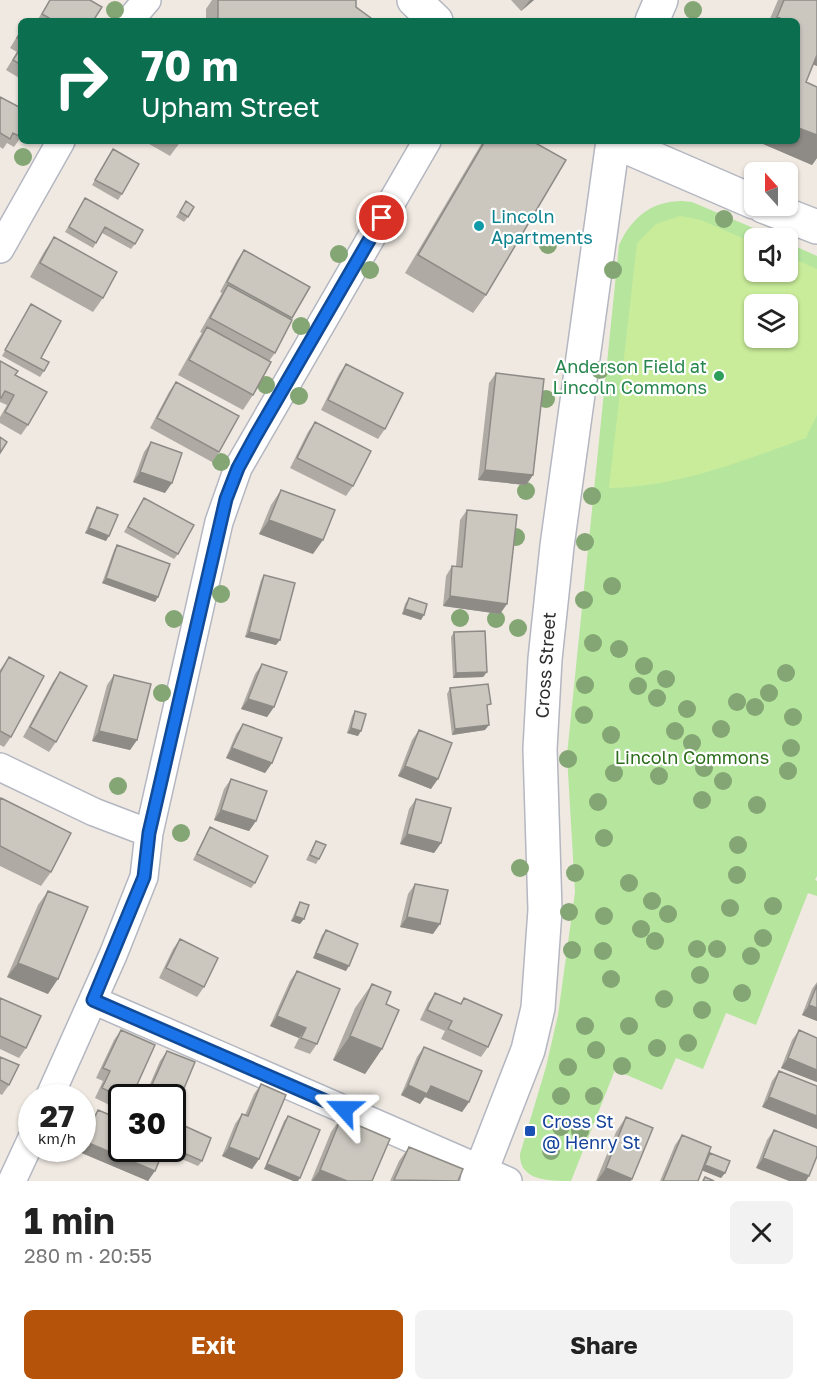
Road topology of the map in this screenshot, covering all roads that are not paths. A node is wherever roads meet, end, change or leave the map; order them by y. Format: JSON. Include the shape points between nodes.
{"nodes":[{"id":1,"x":147,"y":0,"type":"edge"},
{"id":2,"x":414,"y":0,"type":"edge"},
{"id":3,"x":661,"y":0,"type":"edge"},
{"id":4,"x":132,"y":18,"type":"edge"},
{"id":5,"x":433,"y":18,"type":"edge"},
{"id":6,"x":653,"y":18,"type":"edge"},
{"id":7,"x":59,"y":144,"type":"edge"},
{"id":8,"x":425,"y":144,"type":"edge"},
{"id":9,"x":613,"y":144,"type":"edge"},
{"id":10,"x":620,"y":144,"type":"edge"},
{"id":11,"x":744,"y":198,"type":"edge"},
{"id":12,"x":789,"y":216,"type":"edge"},
{"id":13,"x":817,"y":227,"type":"edge"},
{"id":14,"x":0,"y":249,"type":"edge"},
{"id":15,"x":0,"y":768,"type":"edge"},
{"id":16,"x":149,"y":833,"type":"junction"},
{"id":17,"x":93,"y":1000,"type":"junction"},
{"id":18,"x":55,"y":1084,"type":"edge"},
{"id":19,"x":21,"y":1162,"type":"edge"},
{"id":20,"x":489,"y":1177,"type":"edge"},
{"id":21,"x":12,"y":1181,"type":"edge"}],
"edges":[{"from":1,"to":4,"type":"street"},
{"from":2,"to":5,"type":"main road"},
{"from":3,"to":6,"type":"main road"},
{"from":7,"to":14,"type":"street"},
{"from":8,"to":16,"type":"street","via":[[234,478],[217,531]]},
{"from":9,"to":20,"type":"main road","name":"Cross Street","via":[[546,648],[540,749],[545,910],[538,1008]]},
{"from":10,"to":11,"type":"main road"},
{"from":12,"to":13,"type":"main road"},
{"from":15,"to":16,"type":"street","via":[[94,813]]},
{"from":16,"to":17,"type":"street","via":[[144,877]]},
{"from":17,"to":18,"type":"street"},
{"from":17,"to":20,"type":"street"},
{"from":19,"to":21,"type":"street"}]}
